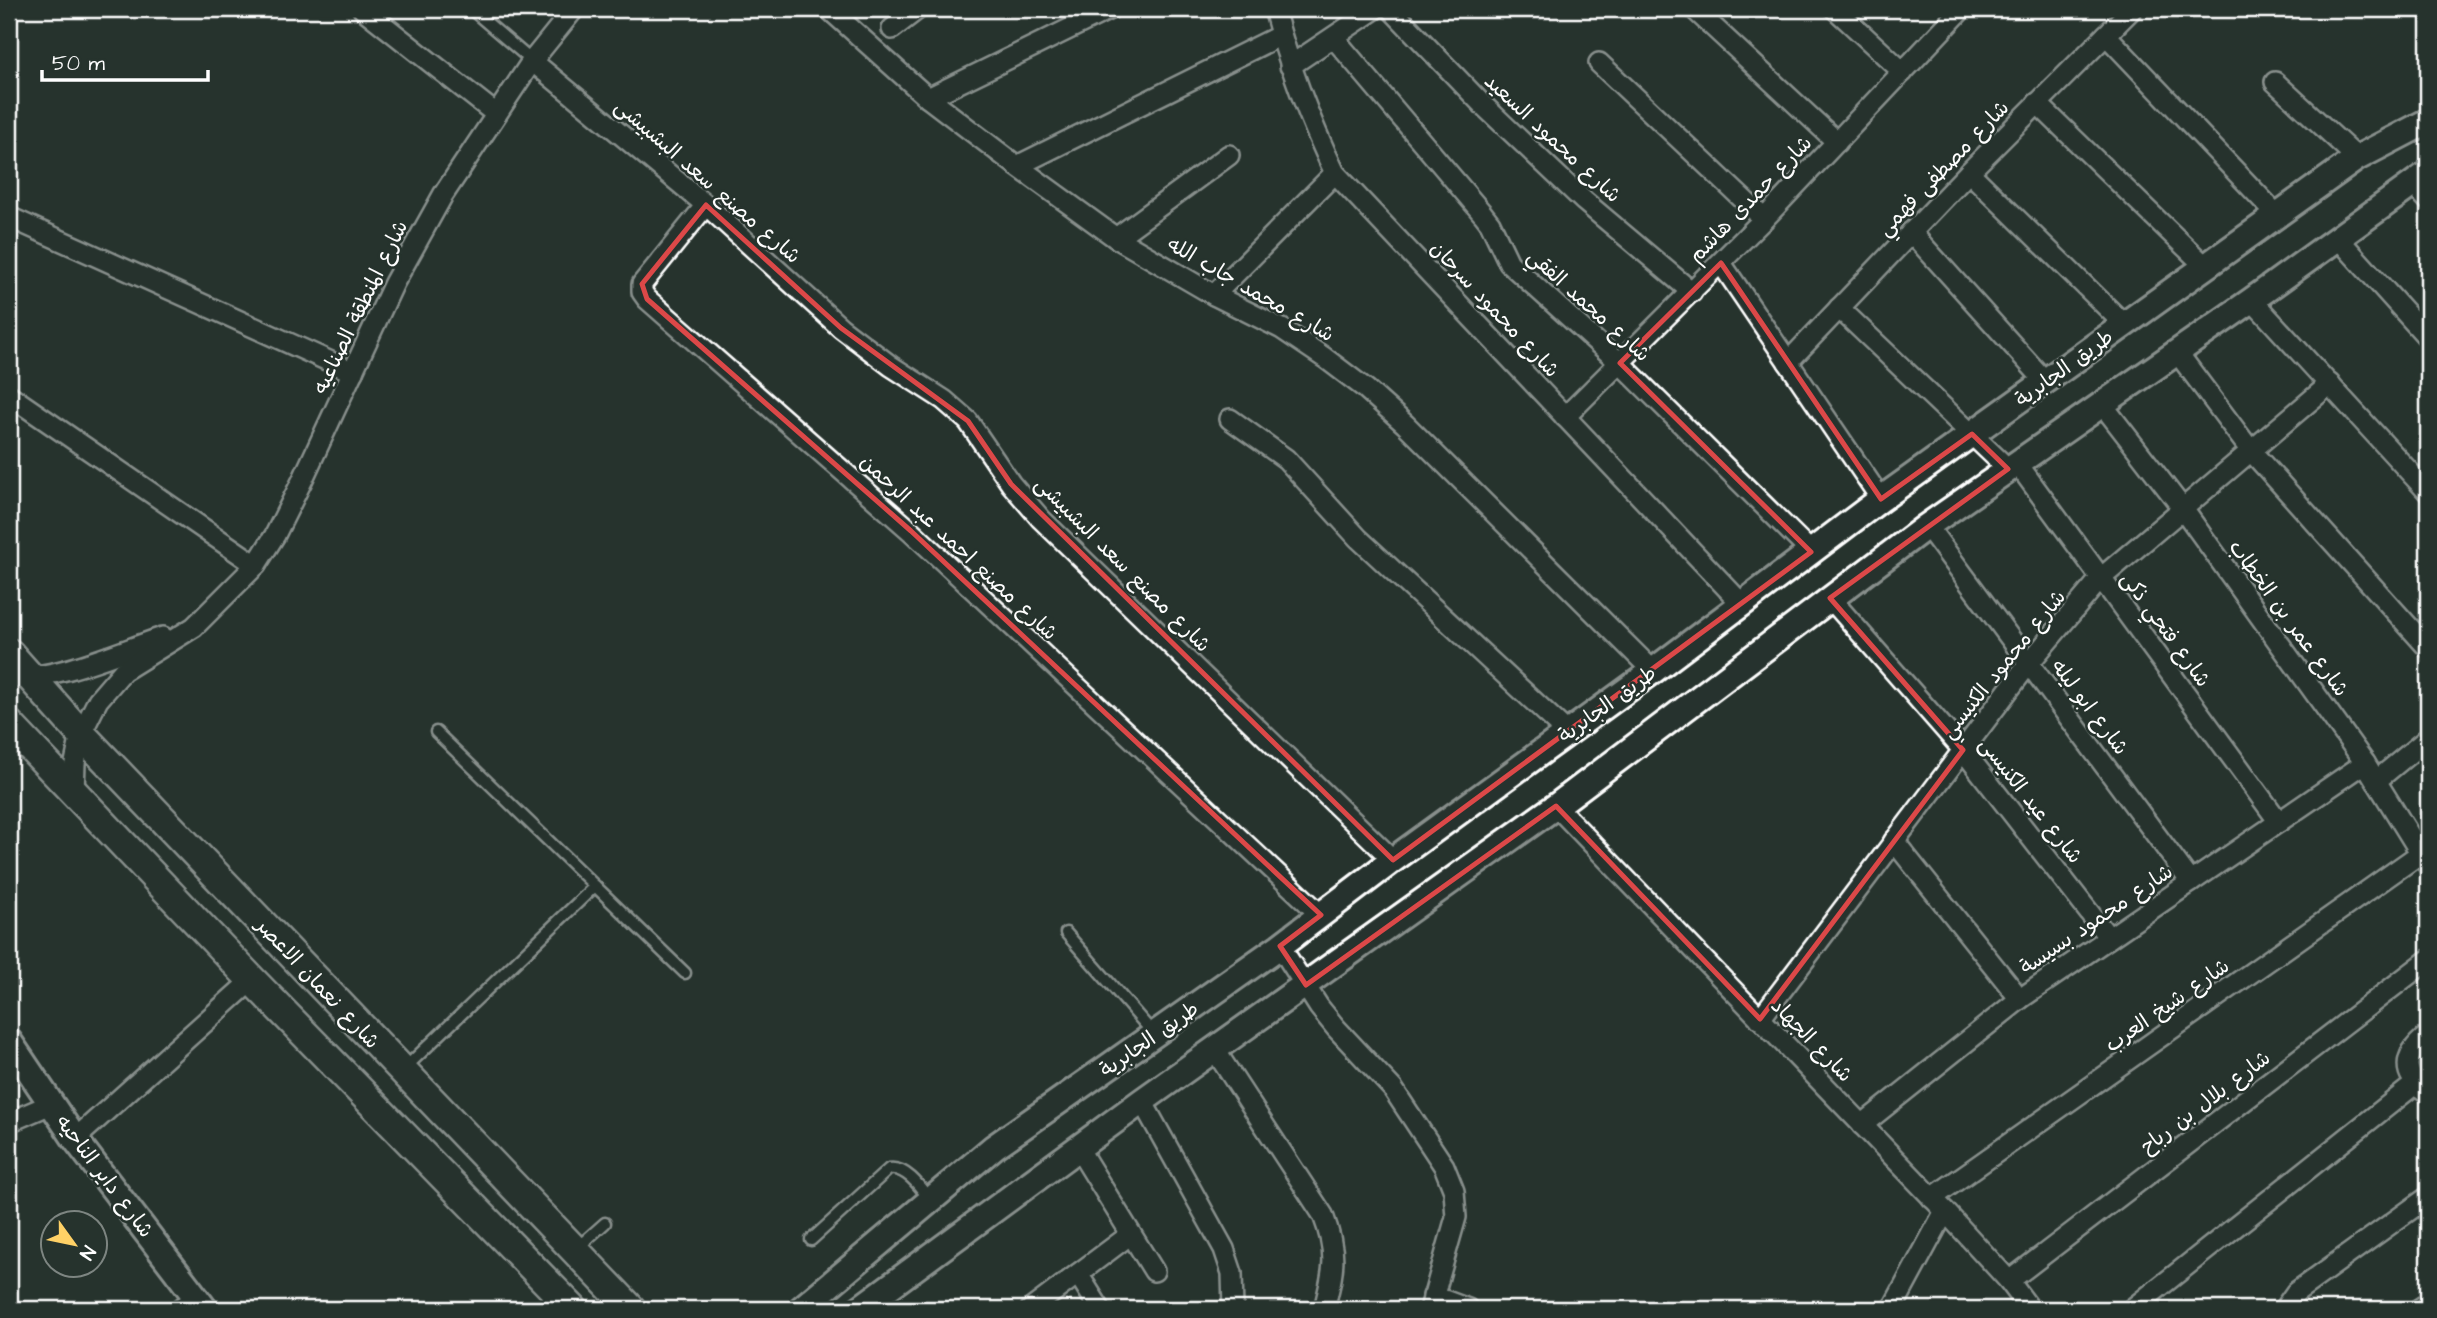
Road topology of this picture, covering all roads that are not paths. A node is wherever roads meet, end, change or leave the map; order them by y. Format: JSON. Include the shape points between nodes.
{"nodes":[{"id":1,"x":363,"y":9,"type":"edge"},
{"id":2,"x":471,"y":9,"type":"edge"},
{"id":3,"x":574,"y":9,"type":"edge"},
{"id":4,"x":829,"y":9,"type":"edge"},
{"id":5,"x":918,"y":9,"type":"edge"},
{"id":6,"x":1110,"y":9,"type":"edge"},
{"id":7,"x":1275,"y":9,"type":"edge"},
{"id":8,"x":1375,"y":9,"type":"edge"},
{"id":9,"x":1391,"y":9,"type":"edge"},
{"id":10,"x":1694,"y":9,"type":"edge"},
{"id":11,"x":1835,"y":9,"type":"edge"},
{"id":12,"x":1962,"y":9,"type":"edge"},
{"id":13,"x":2132,"y":9,"type":"edge"},
{"id":14,"x":892,"y":29,"type":"dead end"},
{"id":15,"x":2106,"y":34,"type":"junction"},
{"id":16,"x":1281,"y":35,"type":"junction"},
{"id":17,"x":1334,"y":38,"type":"junction"},
{"id":18,"x":532,"y":61,"type":"junction"},
{"id":19,"x":1599,"y":62,"type":"dead end"},
{"id":20,"x":1290,"y":66,"type":"junction"},
{"id":21,"x":1903,"y":72,"type":"junction"},
{"id":22,"x":2275,"y":82,"type":"dead end"},
{"id":23,"x":928,"y":98,"type":"junction"},
{"id":24,"x":2038,"y":103,"type":"junction"},
{"id":25,"x":496,"y":114,"type":"junction"},
{"id":26,"x":2428,"y":121,"type":"edge"},
{"id":27,"x":1837,"y":142,"type":"junction"},
{"id":28,"x":1229,"y":155,"type":"dead end"},
{"id":29,"x":2357,"y":158,"type":"junction"},
{"id":30,"x":1017,"y":166,"type":"junction"},
{"id":31,"x":1969,"y":172,"type":"junction"},
{"id":32,"x":1335,"y":173,"type":"junction"},
{"id":33,"x":2423,"y":186,"type":"edge"},
{"id":34,"x":706,"y":205,"type":"junction"},
{"id":35,"x":2277,"y":215,"type":"junction"},
{"id":36,"x":9,"y":217,"type":"edge"},
{"id":37,"x":1764,"y":219,"type":"junction"},
{"id":38,"x":1911,"y":232,"type":"junction"},
{"id":39,"x":1116,"y":237,"type":"junction"},
{"id":40,"x":2338,"y":238,"type":"junction"},
{"id":41,"x":1721,"y":263,"type":"junction"},
{"id":42,"x":2206,"y":267,"type":"junction"},
{"id":43,"x":1692,"y":292,"type":"junction"},
{"id":44,"x":1214,"y":295,"type":"junction"},
{"id":45,"x":2252,"y":299,"type":"junction"},
{"id":46,"x":1839,"y":309,"type":"junction"},
{"id":47,"x":2125,"y":325,"type":"junction"},
{"id":48,"x":2428,"y":338,"type":"edge"},
{"id":49,"x":2177,"y":352,"type":"junction"},
{"id":50,"x":1788,"y":362,"type":"junction"},
{"id":51,"x":1620,"y":363,"type":"junction"},
{"id":52,"x":353,"y":372,"type":"junction"},
{"id":53,"x":2045,"y":382,"type":"junction"},
{"id":54,"x":2330,"y":384,"type":"junction"},
{"id":55,"x":9,"y":395,"type":"edge"},
{"id":56,"x":2102,"y":404,"type":"junction"},
{"id":57,"x":1565,"y":417,"type":"junction"},
{"id":58,"x":1230,"y":419,"type":"dead end"},
{"id":59,"x":1972,"y":434,"type":"junction"},
{"id":60,"x":2251,"y":451,"type":"junction"},
{"id":61,"x":2012,"y":466,"type":"junction"},
{"id":62,"x":2428,"y":492,"type":"edge"},
{"id":63,"x":1881,"y":499,"type":"junction"},
{"id":64,"x":2183,"y":509,"type":"junction"},
{"id":65,"x":1927,"y":526,"type":"junction"},
{"id":66,"x":1811,"y":552,"type":"junction"},
{"id":67,"x":257,"y":565,"type":"junction"},
{"id":68,"x":2101,"y":578,"type":"junction"},
{"id":69,"x":1830,"y":598,"type":"junction"},
{"id":70,"x":1742,"y":604,"type":"junction"},
{"id":71,"x":194,"y":627,"type":"junction"},
{"id":72,"x":2428,"y":648,"type":"edge"},
{"id":73,"x":9,"y":653,"type":"edge"},
{"id":74,"x":2029,"y":663,"type":"junction"},
{"id":75,"x":1653,"y":671,"type":"junction"},
{"id":76,"x":20,"y":678,"type":"edge"},
{"id":77,"x":9,"y":724,"type":"edge"},
{"id":78,"x":436,"y":732,"type":"dead end"},
{"id":79,"x":1568,"y":733,"type":"junction"},
{"id":80,"x":81,"y":734,"type":"junction"},
{"id":81,"x":2428,"y":738,"type":"edge"},
{"id":82,"x":1963,"y":750,"type":"junction"},
{"id":83,"x":2365,"y":763,"type":"junction"},
{"id":84,"x":2376,"y":781,"type":"junction"},
{"id":85,"x":74,"y":793,"type":"junction"},
{"id":86,"x":1556,"y":806,"type":"junction"},
{"id":87,"x":2279,"y":821,"type":"junction"},
{"id":88,"x":1894,"y":841,"type":"junction"},
{"id":89,"x":2426,"y":855,"type":"edge"},
{"id":90,"x":1393,"y":860,"type":"junction"},
{"id":91,"x":2191,"y":882,"type":"junction"},
{"id":92,"x":596,"y":886,"type":"junction"},
{"id":93,"x":1321,"y":915,"type":"junction"},
{"id":94,"x":1066,"y":933,"type":"dead end"},
{"id":95,"x":2109,"y":938,"type":"junction"},
{"id":96,"x":1280,"y":946,"type":"junction"},
{"id":97,"x":2428,"y":960,"type":"edge"},
{"id":98,"x":309,"y":973,"type":"junction"},
{"id":99,"x":685,"y":973,"type":"dead end"},
{"id":100,"x":252,"y":980,"type":"junction"},
{"id":101,"x":1306,"y":985,"type":"junction"},
{"id":102,"x":2020,"y":999,"type":"junction"},
{"id":103,"x":274,"y":1002,"type":"junction"},
{"id":104,"x":1760,"y":1018,"type":"junction"},
{"id":105,"x":2428,"y":1035,"type":"edge"},
{"id":106,"x":1155,"y":1036,"type":"junction"},
{"id":107,"x":9,"y":1041,"type":"edge"},
{"id":108,"x":1215,"y":1050,"type":"junction"},
{"id":109,"x":402,"y":1071,"type":"junction"},
{"id":110,"x":2421,"y":1089,"type":"edge"},
{"id":111,"x":1142,"y":1101,"type":"junction"},
{"id":112,"x":51,"y":1104,"type":"junction"},
{"id":113,"x":9,"y":1122,"type":"edge"},
{"id":114,"x":1862,"y":1125,"type":"junction"},
{"id":115,"x":75,"y":1139,"type":"junction"},
{"id":116,"x":1078,"y":1148,"type":"junction"},
{"id":117,"x":2428,"y":1197,"type":"edge"},
{"id":118,"x":930,"y":1200,"type":"junction"},
{"id":119,"x":1938,"y":1204,"type":"junction"},
{"id":120,"x":605,"y":1223,"type":"dead end"},
{"id":121,"x":1131,"y":1234,"type":"junction"},
{"id":122,"x":811,"y":1240,"type":"dead end"},
{"id":123,"x":574,"y":1250,"type":"junction"},
{"id":124,"x":1154,"y":1271,"type":"dead end"},
{"id":125,"x":1078,"y":1274,"type":"junction"},
{"id":126,"x":2009,"y":1281,"type":"junction"},
{"id":127,"x":1432,"y":1303,"type":"edge"},
{"id":128,"x":2428,"y":1303,"type":"edge"},
{"id":129,"x":194,"y":1305,"type":"edge"},
{"id":130,"x":573,"y":1309,"type":"edge"},
{"id":131,"x":631,"y":1309,"type":"edge"},
{"id":132,"x":801,"y":1309,"type":"edge"},
{"id":133,"x":859,"y":1309,"type":"edge"},
{"id":134,"x":1031,"y":1309,"type":"edge"},
{"id":135,"x":1100,"y":1309,"type":"edge"},
{"id":136,"x":1233,"y":1309,"type":"edge"},
{"id":137,"x":1324,"y":1309,"type":"edge"},
{"id":138,"x":1468,"y":1309,"type":"edge"},
{"id":139,"x":1892,"y":1309,"type":"edge"},
{"id":140,"x":2030,"y":1309,"type":"edge"},
{"id":141,"x":2132,"y":1309,"type":"edge"},
{"id":142,"x":2284,"y":1309,"type":"edge"},
{"id":143,"x":2419,"y":1309,"type":"edge"}],
"edges":[{"from":1,"to":25,"type":"street"},
{"from":2,"to":18,"type":"lane"},
{"from":3,"to":18,"type":"street","name":"شارع المنطقة الصناعيه"},
{"from":4,"to":23,"type":"street","name":"شارع محمد جاب الله"},
{"from":5,"to":14,"type":"street"},
{"from":6,"to":23,"type":"street"},
{"from":7,"to":16,"type":"street","name":"شارع محمود سرحان"},
{"from":8,"to":17,"type":"street"},
{"from":9,"to":43,"type":"street","name":"شارع محمود السعيد","via":[[1556,174]]},
{"from":10,"to":27,"type":"street"},
{"from":11,"to":21,"type":"street"},
{"from":12,"to":21,"type":"street","name":"شارع حمدى هاشم"},
{"from":13,"to":15,"type":"street","name":"شارع مصطفى فهمي"},
{"from":15,"to":24,"type":"street","name":"شارع مصطفى فهمي"},
{"from":15,"to":35,"type":"street"},
{"from":16,"to":20,"type":"street","name":"شارع محمود سرحان"},
{"from":16,"to":30,"type":"street"},
{"from":17,"to":20,"type":"street"},
{"from":17,"to":51,"type":"street","name":"شارع محمد الفقي","via":[[1490,223],[1509,263]]},
{"from":18,"to":25,"type":"street","name":"شارع المنطقة الصناعيه"},
{"from":18,"to":34,"type":"street","name":"شارع مصنع سعد البشبيشى"},
{"from":19,"to":37,"type":"street"},
{"from":20,"to":32,"type":"street","name":"شارع محمود سرحان"},
{"from":21,"to":27,"type":"street","name":"شارع حمدى هاشم"},
{"from":22,"to":29,"type":"street"},
{"from":23,"to":30,"type":"street","name":"شارع محمد جاب الله"},
{"from":24,"to":31,"type":"street","name":"شارع مصطفى فهمي"},
{"from":24,"to":42,"type":"street"},
{"from":25,"to":52,"type":"street","name":"شارع المنطقة الصناعيه","via":[[443,195],[394,283]]},
{"from":26,"to":29,"type":"street","name":"طريق الجابرية"},
{"from":27,"to":37,"type":"street","name":"شارع حمدى هاشم"},
{"from":28,"to":39,"type":"street"},
{"from":29,"to":35,"type":"street","name":"طريق الجابرية"},
{"from":30,"to":39,"type":"street","name":"شارع محمد جاب الله"},
{"from":31,"to":38,"type":"street","name":"شارع مصطفى فهمي"},
{"from":31,"to":47,"type":"street"},
{"from":32,"to":44,"type":"street"},
{"from":32,"to":57,"type":"street","name":"شارع محمود سرحان"},
{"from":33,"to":40,"type":"street"},
{"from":34,"to":90,"type":"street","name":"شارع مصنع سعد البشبيشى","via":[[841,328],[968,421],[1041,519]]},
{"from":34,"to":93,"type":"street","name":"شارع مصنع احمد عبد الرحمن","via":[[642,284],[647,299],[911,531]]},
{"from":35,"to":42,"type":"street","name":"طريق الجابرية"},
{"from":36,"to":52,"type":"street"},
{"from":37,"to":41,"type":"street","name":"شارع حمدى هاشم"},
{"from":38,"to":46,"type":"street","name":"شارع مصطفى فهمي"},
{"from":38,"to":53,"type":"street"},
{"from":39,"to":44,"type":"street","name":"شارع محمد جاب الله"},
{"from":40,"to":45,"type":"street"},
{"from":40,"to":48,"type":"street"},
{"from":41,"to":43,"type":"street","name":"شارع حمدى هاشم"},
{"from":41,"to":50,"type":"street"},
{"from":42,"to":47,"type":"street","name":"طريق الجابرية"},
{"from":43,"to":51,"type":"street","name":"شارع حمدى هاشم"},
{"from":44,"to":75,"type":"street","name":"شارع محمد جاب الله","via":[[1282,329],[1366,389]]},
{"from":45,"to":49,"type":"street"},
{"from":45,"to":54,"type":"street"},
{"from":46,"to":50,"type":"street","name":"شارع مصطفى فهمي"},
{"from":46,"to":59,"type":"street","name":"شارع فتحي ذكى"},
{"from":47,"to":53,"type":"street","name":"طريق الجابرية"},
{"from":49,"to":56,"type":"street"},
{"from":49,"to":60,"type":"street"},
{"from":50,"to":63,"type":"street"},
{"from":51,"to":57,"type":"street","name":"شارع حمدى هاشم"},
{"from":51,"to":66,"type":"street","name":"شارع محمد الفقي"},
{"from":52,"to":67,"type":"street","name":"شارع المنطقة الصناعيه"},
{"from":53,"to":59,"type":"street","name":"طريق الجابرية"},
{"from":54,"to":60,"type":"street","name":"شارع محمود الكنيسي"},
{"from":54,"to":62,"type":"street"},
{"from":55,"to":67,"type":"street"},
{"from":56,"to":61,"type":"street"},
{"from":56,"to":64,"type":"street","name":"شارع عمر بن الخطاب"},
{"from":57,"to":70,"type":"street","name":"شارع محمود سرحان"},
{"from":58,"to":79,"type":"street","via":[[1286,459],[1358,538]]},
{"from":59,"to":61,"type":"street","name":"شارع فتحي ذكى"},
{"from":59,"to":63,"type":"street","name":"طريق الجابرية"},
{"from":60,"to":64,"type":"street","name":"شارع محمود الكنيسي"},
{"from":60,"to":72,"type":"street"},
{"from":61,"to":65,"type":"street"},
{"from":61,"to":68,"type":"street","name":"شارع فتحي ذكى"},
{"from":63,"to":66,"type":"street","name":"طريق الجابرية"},
{"from":64,"to":68,"type":"street","name":"شارع محمود الكنيسي"},
{"from":64,"to":83,"type":"street","name":"شارع عمر بن الخطاب"},
{"from":65,"to":69,"type":"street"},
{"from":65,"to":74,"type":"street","name":"شارع ابو ليله"},
{"from":66,"to":70,"type":"street","name":"طريق الجابرية"},
{"from":67,"to":71,"type":"street","name":"شارع المنطقة الصناعيه"},
{"from":68,"to":74,"type":"street","name":"شارع محمود الكنيسي"},
{"from":68,"to":87,"type":"street","name":"شارع فتحي ذكى"},
{"from":69,"to":82,"type":"street","name":"شارع عيد الكنيسى"},
{"from":69,"to":86,"type":"street"},
{"from":70,"to":75,"type":"street","name":"طريق الجابرية"},
{"from":71,"to":76,"type":"street","name":"شارع المنطقة الصناعيه","via":[[59,673]]},
{"from":71,"to":80,"type":"street","name":"شارع المنطقة الصناعيه","via":[[123,671],[98,700]]},
{"from":73,"to":76,"type":"main road","name":"شارع نعمان الاعصر"},
{"from":74,"to":82,"type":"street","name":"شارع محمود الكنيسي"},
{"from":74,"to":91,"type":"street","name":"شارع ابو ليله"},
{"from":75,"to":79,"type":"street","name":"طريق الجابرية"},
{"from":76,"to":80,"type":"main road","name":"شارع نعمان الاعصر"},
{"from":77,"to":85,"type":"main road","name":"شارع نعمان الاعصر"},
{"from":78,"to":92,"type":"lane"},
{"from":79,"to":90,"type":"street","name":"طريق الجابرية"},
{"from":80,"to":85,"type":"street","name":"شارع المنطقة الصناعيه"},
{"from":80,"to":98,"type":"main road","name":"شارع نعمان الاعصر"},
{"from":81,"to":84,"type":"street"},
{"from":82,"to":88,"type":"street","name":"شارع محمود الكنيسي"},
{"from":82,"to":95,"type":"street","name":"شارع عيد الكنيسى"},
{"from":83,"to":84,"type":"street","name":"شارع عمر بن الخطاب"},
{"from":83,"to":87,"type":"street","name":"شارع محمود بسيسة"},
{"from":84,"to":89,"type":"street","name":"شارع عمر بن الخطاب"},
{"from":85,"to":100,"type":"main road","name":"شارع نعمان الاعصر"},
{"from":86,"to":101,"type":"street"},
{"from":86,"to":104,"type":"street","name":"شارع الجهاد"},
{"from":87,"to":91,"type":"street","name":"شارع محمود بسيسة"},
{"from":88,"to":102,"type":"street"},
{"from":88,"to":104,"type":"street","name":"شارع محمود الكنيسي"},
{"from":89,"to":119,"type":"street","name":"شارع شيخ العرب"},
{"from":90,"to":93,"type":"street","name":"طريق الجابرية"},
{"from":91,"to":95,"type":"street","name":"شارع محمود بسيسة"},
{"from":92,"to":99,"type":"lane"},
{"from":92,"to":109,"type":"lane"},
{"from":93,"to":96,"type":"street","name":"طريق الجابرية"},
{"from":94,"to":106,"type":"lane"},
{"from":95,"to":102,"type":"street","name":"شارع محمود بسيسة"},
{"from":96,"to":101,"type":"street"},
{"from":96,"to":106,"type":"street","name":"طريق الجابرية"},
{"from":97,"to":126,"type":"street","name":"شارع بلال بن رباح"},
{"from":98,"to":103,"type":"main road"},
{"from":98,"to":109,"type":"main road","name":"شارع نعمان الاعصر"},
{"from":100,"to":103,"type":"main road","name":"شارع نعمان الاعصر"},
{"from":100,"to":115,"type":"street"},
{"from":101,"to":108,"type":"street"},
{"from":101,"to":127,"type":"street","via":[[1335,1028],[1393,1089],[1444,1166],[1454,1191],[1456,1217]]},
{"from":102,"to":114,"type":"street","name":"شارع محمود بسيسة"},
{"from":103,"to":130,"type":"main road","name":"شارع نعمان الاعصر"},
{"from":104,"to":114,"type":"street","name":"شارع الجهاد"},
{"from":105,"to":110,"type":"street","via":[[2408,1062],[2410,1075]]},
{"from":106,"to":118,"type":"street","name":"طريق الجابرية","via":[[994,1147]]},
{"from":107,"to":112,"type":"street","name":"شارع داير الناحيه"},
{"from":108,"to":111,"type":"street"},
{"from":108,"to":137,"type":"street","via":[[1323,1215],[1333,1239],[1334,1266]]},
{"from":109,"to":123,"type":"main road","name":"شارع نعمان الاعصر"},
{"from":110,"to":141,"type":"street"},
{"from":111,"to":116,"type":"street"},
{"from":111,"to":136,"type":"street","via":[[1224,1249],[1232,1273]]},
{"from":112,"to":113,"type":"street"},
{"from":112,"to":115,"type":"street","name":"شارع داير الناحيه"},
{"from":114,"to":119,"type":"street","name":"شارع الجهاد"},
{"from":115,"to":129,"type":"street","name":"شارع داير الناحيه"},
{"from":116,"to":121,"type":"street"},
{"from":116,"to":133,"type":"street"},
{"from":117,"to":142,"type":"street","via":[[2296,1292]]},
{"from":118,"to":122,"type":"lane","via":[[903,1172],[890,1170]]},
{"from":118,"to":132,"type":"street","name":"طريق الجابرية"},
{"from":119,"to":126,"type":"street","name":"شارع الجهاد"},
{"from":119,"to":139,"type":"street"},
{"from":120,"to":123,"type":"lane"},
{"from":121,"to":124,"type":"street"},
{"from":121,"to":125,"type":"street"},
{"from":123,"to":131,"type":"main road","name":"شارع نعمان الاعصر"},
{"from":125,"to":134,"type":"street"},
{"from":125,"to":135,"type":"street"},
{"from":126,"to":140,"type":"street","name":"شارع الجهاد"},
{"from":127,"to":138,"type":"street"},
{"from":128,"to":143,"type":"street"}]}
